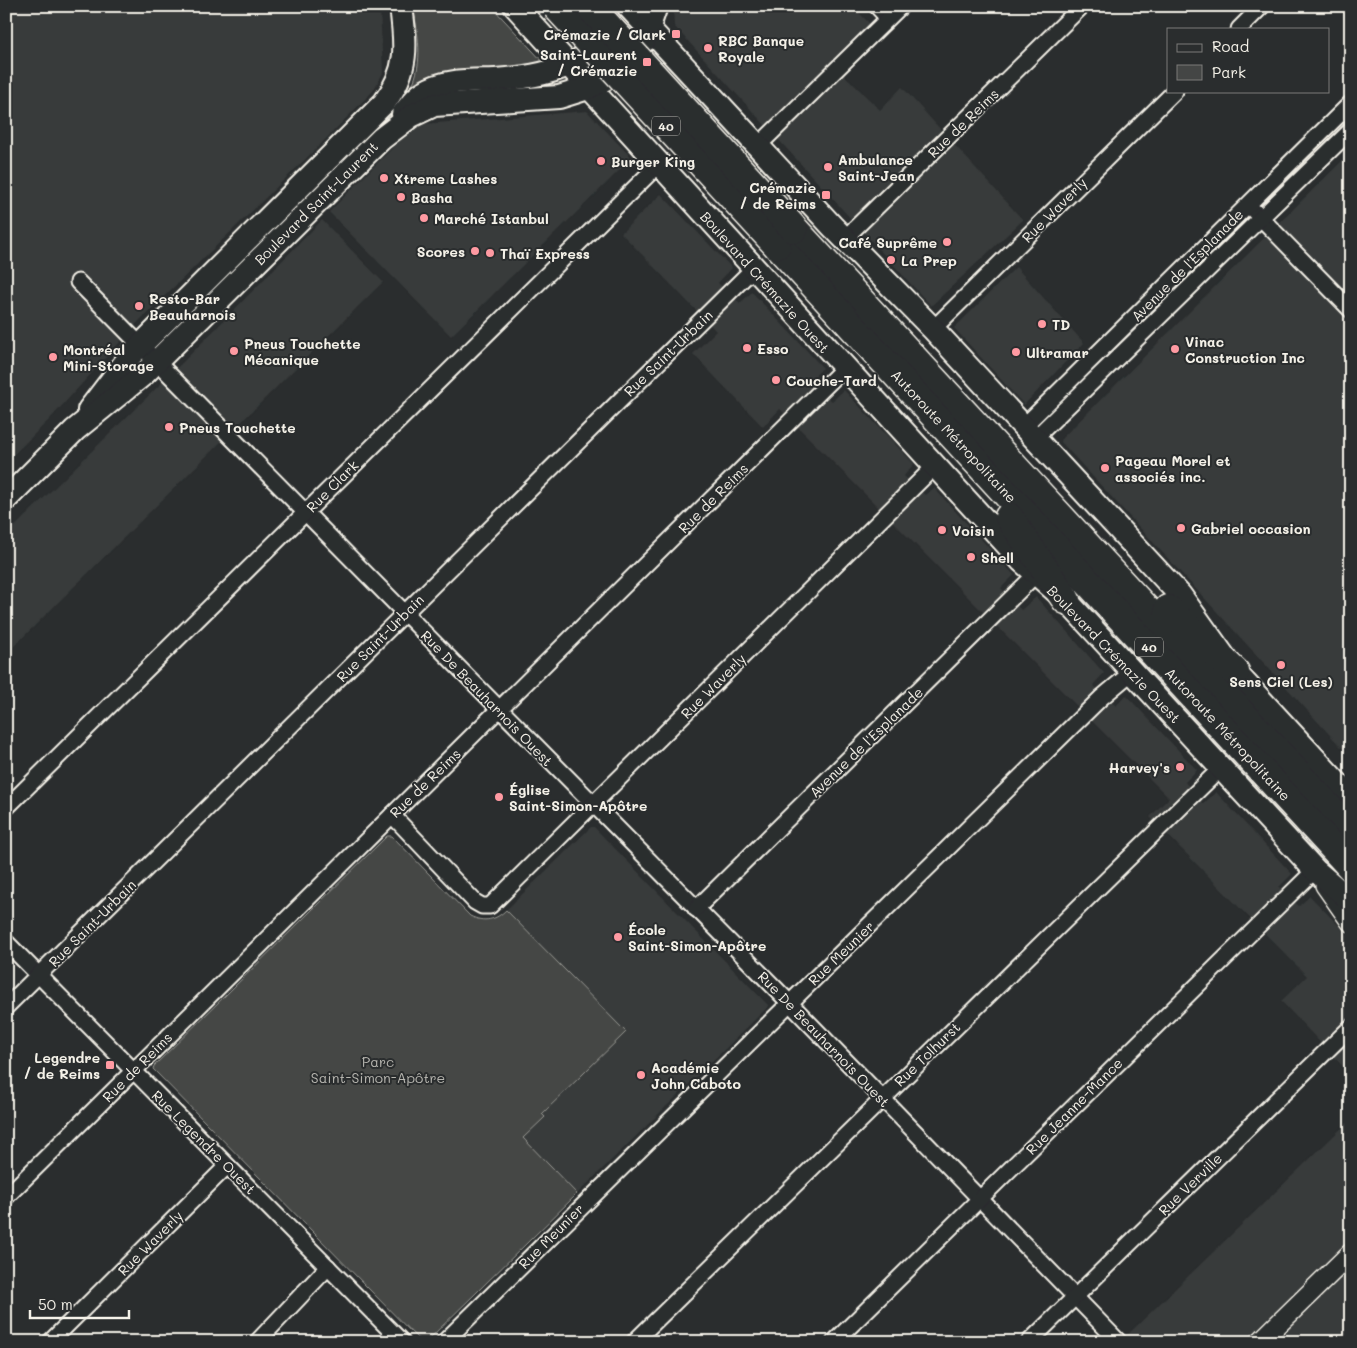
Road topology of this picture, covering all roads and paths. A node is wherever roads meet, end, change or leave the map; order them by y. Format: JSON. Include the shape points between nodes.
{"nodes":[{"id":1,"x":401,"y":6,"type":"edge"},
{"id":2,"x":515,"y":6,"type":"edge"},
{"id":3,"x":556,"y":6,"type":"edge"},
{"id":4,"x":589,"y":6,"type":"edge"},
{"id":5,"x":656,"y":6,"type":"edge"},
{"id":6,"x":874,"y":6,"type":"edge"},
{"id":7,"x":901,"y":6,"type":"edge"},
{"id":8,"x":1082,"y":6,"type":"edge"},
{"id":9,"x":1262,"y":6,"type":"edge"},
{"id":10,"x":625,"y":12,"type":"edge"},
{"id":11,"x":887,"y":20,"type":"junction"},
{"id":12,"x":1240,"y":28,"type":"edge"},
{"id":13,"x":645,"y":37,"type":"junction"},
{"id":14,"x":578,"y":61,"type":"junction"},
{"id":15,"x":690,"y":72,"type":"junction"},
{"id":16,"x":666,"y":73,"type":"dead end"},
{"id":17,"x":598,"y":83,"type":"junction"},
{"id":18,"x":1174,"y":92,"type":"edge"},
{"id":19,"x":1351,"y":103,"type":"edge"},
{"id":20,"x":634,"y":108,"type":"dead end"},
{"id":21,"x":1351,"y":130,"type":"edge"},
{"id":22,"x":628,"y":132,"type":"junction"},
{"id":23,"x":381,"y":139,"type":"junction"},
{"id":24,"x":758,"y":146,"type":"junction"},
{"id":25,"x":658,"y":164,"type":"junction"},
{"id":26,"x":1248,"y":204,"type":"junction"},
{"id":27,"x":1261,"y":217,"type":"junction"},
{"id":28,"x":785,"y":237,"type":"junction"},
{"id":29,"x":844,"y":238,"type":"junction"},
{"id":30,"x":753,"y":269,"type":"junction"},
{"id":31,"x":78,"y":282,"type":"dead end"},
{"id":32,"x":1351,"y":310,"type":"edge"},
{"id":33,"x":934,"y":329,"type":"junction"},
{"id":34,"x":149,"y":353,"type":"junction"},
{"id":35,"x":844,"y":368,"type":"junction"},
{"id":36,"x":946,"y":428,"type":"junction"},
{"id":37,"x":1028,"y":433,"type":"junction"},
{"id":38,"x":935,"y":466,"type":"junction"},
{"id":39,"x":1018,"y":470,"type":"junction"},
{"id":40,"x":6,"y":499,"type":"edge"},
{"id":41,"x":305,"y":513,"type":"junction"},
{"id":42,"x":1036,"y":574,"type":"junction"},
{"id":43,"x":1066,"y":600,"type":"junction"},
{"id":44,"x":405,"y":614,"type":"junction"},
{"id":45,"x":1132,"y":672,"type":"junction"},
{"id":46,"x":1235,"y":672,"type":"junction"},
{"id":47,"x":499,"y":710,"type":"junction"},
{"id":48,"x":1221,"y":768,"type":"junction"},
{"id":49,"x":1351,"y":798,"type":"edge"},
{"id":50,"x":594,"y":806,"type":"junction"},
{"id":51,"x":6,"y":808,"type":"edge"},
{"id":52,"x":392,"y":816,"type":"junction"},
{"id":53,"x":1351,"y":831,"type":"edge"},
{"id":54,"x":1351,"y":867,"type":"edge"},
{"id":55,"x":1315,"y":870,"type":"junction"},
{"id":56,"x":1351,"y":901,"type":"edge"},
{"id":57,"x":696,"y":909,"type":"junction"},
{"id":58,"x":1351,"y":922,"type":"edge"},
{"id":59,"x":6,"y":942,"type":"edge"},
{"id":60,"x":39,"y":975,"type":"junction"},
{"id":61,"x":790,"y":1004,"type":"junction"},
{"id":62,"x":6,"y":1007,"type":"edge"},
{"id":63,"x":1351,"y":1027,"type":"edge"},
{"id":64,"x":133,"y":1071,"type":"junction"},
{"id":65,"x":882,"y":1099,"type":"junction"},
{"id":66,"x":228,"y":1166,"type":"junction"},
{"id":67,"x":6,"y":1197,"type":"edge"},
{"id":68,"x":980,"y":1198,"type":"junction"},
{"id":69,"x":1351,"y":1253,"type":"edge"},
{"id":70,"x":328,"y":1267,"type":"junction"},
{"id":71,"x":1075,"y":1296,"type":"junction"},
{"id":72,"x":50,"y":1342,"type":"edge"},
{"id":73,"x":257,"y":1342,"type":"edge"},
{"id":74,"x":402,"y":1342,"type":"edge"},
{"id":75,"x":444,"y":1342,"type":"edge"},
{"id":76,"x":634,"y":1342,"type":"edge"},
{"id":77,"x":834,"y":1342,"type":"edge"},
{"id":78,"x":1029,"y":1342,"type":"edge"},
{"id":79,"x":1119,"y":1342,"type":"edge"},
{"id":80,"x":1260,"y":1342,"type":"edge"}],
"edges":[{"from":1,"to":34,"type":"main road","name":"Boulevard Saint-Laurent","via":[[404,62],[398,83],[384,103]]},
{"from":2,"to":14,"type":"main road","name":"Boulevard Crémazie Ouest"},
{"from":3,"to":28,"type":"highway","name":"Autoroute Métropolitaine","number":"40","bridge":true},
{"from":4,"to":28,"type":"highway","name":"Autoroute Métropolitaine","number":"40","bridge":true},
{"from":5,"to":13,"type":"main road"},
{"from":6,"to":11,"type":"street"},
{"from":7,"to":11,"type":"street"},
{"from":8,"to":29,"type":"street","name":"Rue de Reims"},
{"from":9,"to":12,"type":"street"},
{"from":10,"to":13,"type":"main road"},
{"from":11,"to":24,"type":"street"},
{"from":13,"to":15,"type":"main road"},
{"from":14,"to":17,"type":"main road","name":"Boulevard Crémazie Ouest"},
{"from":14,"to":23,"type":"main road","via":[[538,76],[436,86],[422,93]]},
{"from":15,"to":16,"type":"main road"},
{"from":15,"to":24,"type":"main road"},
{"from":17,"to":22,"type":"main road","name":"Boulevard Crémazie Ouest"},
{"from":17,"to":23,"type":"main road","name":"Boulevard Saint-Laurent","via":[[553,98],[434,105],[411,116]]},
{"from":18,"to":33,"type":"street","name":"Rue Waverly"},
{"from":19,"to":26,"type":"street","name":"Avenue de l'Esplanade"},
{"from":20,"to":22,"type":"main road"},
{"from":21,"to":27,"type":"street","name":"Avenue de l'Esplanade"},
{"from":22,"to":25,"type":"main road","name":"Boulevard Crémazie Ouest"},
{"from":23,"to":34,"type":"main road","name":"Boulevard Saint-Laurent"},
{"from":24,"to":29,"type":"main road"},
{"from":25,"to":30,"type":"main road","name":"Boulevard Crémazie Ouest"},
{"from":25,"to":41,"type":"street","name":"Rue Clark"},
{"from":26,"to":27,"type":"street"},
{"from":26,"to":37,"type":"street","name":"Avenue de l'Esplanade"},
{"from":27,"to":32,"type":"street"},
{"from":27,"to":37,"type":"street","name":"Avenue de l'Esplanade"},
{"from":28,"to":36,"type":"highway","name":"Autoroute Métropolitaine","number":"40"},
{"from":28,"to":39,"type":"highway","name":"Autoroute Métropolitaine","number":"40"},
{"from":29,"to":33,"type":"main road"},
{"from":30,"to":35,"type":"main road","name":"Boulevard Crémazie Ouest"},
{"from":30,"to":44,"type":"street","name":"Rue Saint-Urbain"},
{"from":31,"to":34,"type":"street","name":"Rue De Beauharnois Ouest"},
{"from":33,"to":37,"type":"main road"},
{"from":34,"to":40,"type":"main road","name":"Boulevard Saint-Laurent","via":[[133,384],[75,430]]},
{"from":34,"to":41,"type":"street","name":"Rue De Beauharnois Ouest"},
{"from":35,"to":38,"type":"main road","name":"Boulevard Crémazie Ouest"},
{"from":35,"to":47,"type":"street","name":"Rue de Reims"},
{"from":36,"to":43,"type":"highway"},
{"from":36,"to":54,"type":"highway","name":"Autoroute Métropolitaine","number":"40"},
{"from":37,"to":46,"type":"main road","via":[[1190,606]]},
{"from":38,"to":42,"type":"main road","name":"Boulevard Crémazie Ouest"},
{"from":38,"to":50,"type":"street","name":"Rue Waverly"},
{"from":39,"to":46,"type":"highway"},
{"from":39,"to":53,"type":"highway","name":"Autoroute Métropolitaine","number":"40"},
{"from":41,"to":44,"type":"street","name":"Rue De Beauharnois Ouest"},
{"from":41,"to":51,"type":"street","name":"Rue Clark"},
{"from":42,"to":43,"type":"main road","name":"Boulevard Crémazie Ouest"},
{"from":42,"to":57,"type":"street","name":"Avenue de l'Esplanade"},
{"from":43,"to":45,"type":"main road","name":"Boulevard Crémazie Ouest"},
{"from":44,"to":47,"type":"street","name":"Rue De Beauharnois Ouest"},
{"from":44,"to":60,"type":"street","name":"Rue Saint-Urbain"},
{"from":45,"to":48,"type":"main road","name":"Boulevard Crémazie Ouest"},
{"from":45,"to":61,"type":"street","name":"Rue Meunier","via":[[1101,698]]},
{"from":46,"to":49,"type":"main road"},
{"from":47,"to":50,"type":"street","name":"Rue De Beauharnois Ouest"},
{"from":47,"to":52,"type":"street","name":"Rue de Reims"},
{"from":48,"to":55,"type":"main road","name":"Boulevard Crémazie Ouest"},
{"from":48,"to":65,"type":"street","name":"Rue Tolhurst"},
{"from":50,"to":52,"type":"street","name":"Rue Waverly","via":[[490,906],[475,902]]},
{"from":50,"to":57,"type":"street","name":"Rue De Beauharnois Ouest"},
{"from":52,"to":64,"type":"street","name":"Rue de Reims"},
{"from":55,"to":56,"type":"main road","name":"Boulevard Crémazie Ouest"},
{"from":55,"to":58,"type":"street"},
{"from":55,"to":68,"type":"street","name":"Rue Jeanne-Mance"},
{"from":57,"to":61,"type":"street","name":"Rue De Beauharnois Ouest"},
{"from":59,"to":60,"type":"street","name":"Rue Legendre Ouest"},
{"from":60,"to":62,"type":"street","name":"Rue Saint-Urbain"},
{"from":60,"to":64,"type":"street","name":"Rue Legendre Ouest"},
{"from":61,"to":65,"type":"street","name":"Rue De Beauharnois Ouest"},
{"from":61,"to":75,"type":"street","name":"Rue Meunier"},
{"from":63,"to":71,"type":"street","name":"Rue Verville"},
{"from":64,"to":66,"type":"street","name":"Rue Legendre Ouest"},
{"from":64,"to":67,"type":"street","name":"Rue de Reims"},
{"from":65,"to":68,"type":"street","name":"Rue De Beauharnois Ouest"},
{"from":65,"to":76,"type":"street","name":"Rue Tolhurst"},
{"from":66,"to":70,"type":"street","name":"Rue Legendre Ouest"},
{"from":66,"to":72,"type":"street","name":"Rue Waverly"},
{"from":68,"to":71,"type":"street","name":"Rue De Beauharnois Ouest"},
{"from":68,"to":77,"type":"street","name":"Rue Jeanne-Mance"},
{"from":69,"to":80,"type":"street"},
{"from":70,"to":73,"type":"street"},
{"from":70,"to":74,"type":"street","name":"Rue Legendre Ouest"},
{"from":71,"to":78,"type":"street","name":"Rue Verville"},
{"from":71,"to":79,"type":"street","name":"Rue De Beauharnois Ouest"}]}
